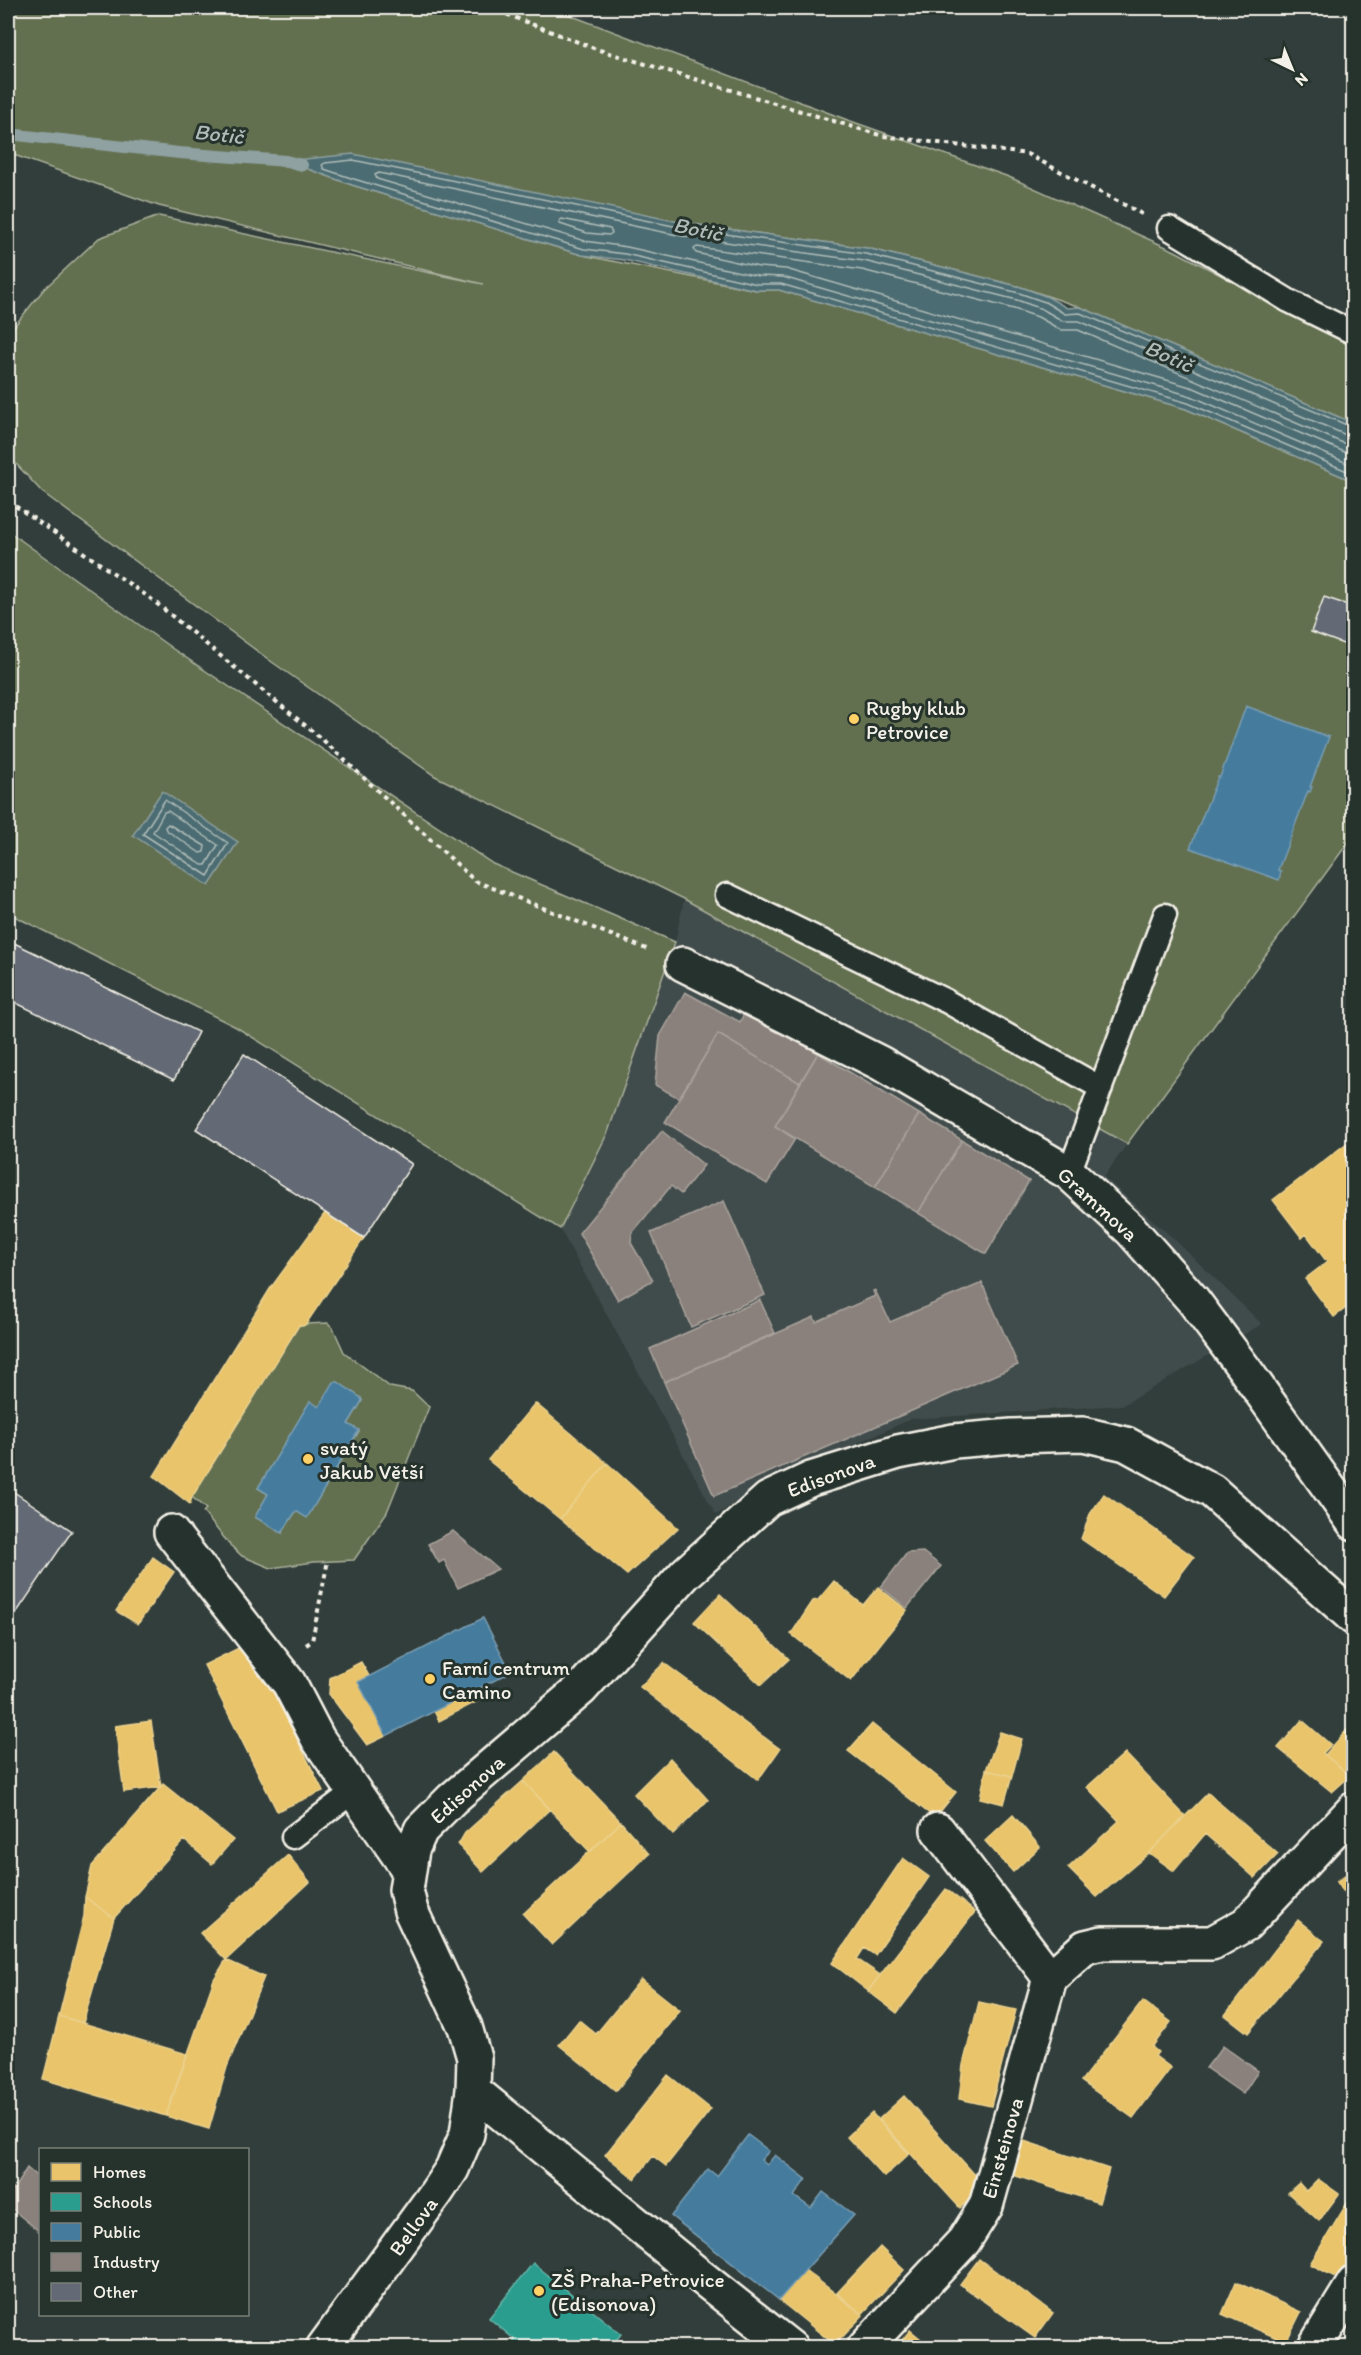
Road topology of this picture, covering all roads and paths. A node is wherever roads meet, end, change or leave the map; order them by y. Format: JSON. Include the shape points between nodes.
{"nodes":[{"id":1,"x":490,"y":8,"type":"edge"},
{"id":2,"x":1169,"y":228,"type":"joint"},
{"id":3,"x":1353,"y":333,"type":"edge"},
{"id":4,"x":8,"y":501,"type":"edge"},
{"id":5,"x":727,"y":895,"type":"dead end"},
{"id":6,"x":1165,"y":915,"type":"dead end"},
{"id":7,"x":683,"y":964,"type":"joint"},
{"id":8,"x":1101,"y":1088,"type":"junction"},
{"id":9,"x":1069,"y":1173,"type":"junction"},
{"id":10,"x":1353,"y":1523,"type":"edge"},
{"id":11,"x":171,"y":1532,"type":"dead end"},
{"id":12,"x":328,"y":1560,"type":"dead end"},
{"id":13,"x":1353,"y":1618,"type":"edge"},
{"id":14,"x":276,"y":1666,"type":"junction"},
{"id":15,"x":354,"y":1791,"type":"junction"},
{"id":16,"x":1353,"y":1809,"type":"edge"},
{"id":17,"x":938,"y":1830,"type":"dead end"},
{"id":18,"x":293,"y":1837,"type":"dead end"},
{"id":19,"x":408,"y":1869,"type":"junction"},
{"id":20,"x":1050,"y":1978,"type":"junction"},
{"id":21,"x":473,"y":2090,"type":"junction"},
{"id":22,"x":1353,"y":2283,"type":"edge"},
{"id":23,"x":323,"y":2348,"type":"edge"},
{"id":24,"x":791,"y":2348,"type":"edge"},
{"id":25,"x":864,"y":2348,"type":"edge"},
{"id":26,"x":1314,"y":2348,"type":"edge"}],
"edges":[{"from":1,"to":2,"type":"path","via":[[596,49],[883,136],[1027,154]]},
{"from":2,"to":3,"type":"lane","via":[[1289,301]]},
{"from":4,"to":7,"type":"path","via":[[150,598],[323,740],[475,881]]},
{"from":5,"to":8,"type":"lane","via":[[946,1001]]},
{"from":6,"to":8,"type":"lane"},
{"from":7,"to":9,"type":"street","name":"Grammova","via":[[880,1063]]},
{"from":8,"to":9,"type":"lane"},
{"from":9,"to":10,"type":"street","name":"Grammova","via":[[1131,1230],[1192,1300]]},
{"from":11,"to":14,"type":"street"},
{"from":12,"to":14,"type":"path","via":[[312,1641]]},
{"from":13,"to":19,"type":"street","name":"Edisonova","via":[[1212,1491],[1126,1444],[1083,1434],[1012,1436],[954,1441],[898,1452],[811,1479],[768,1499],[685,1574],[582,1689],[421,1830]]},
{"from":14,"to":15,"type":"street","via":[[318,1739]]},
{"from":15,"to":18,"type":"lane"},
{"from":15,"to":19,"type":"street"},
{"from":16,"to":20,"type":"street","via":[[1246,1924],[1212,1943],[1102,1943],[1085,1947]]},
{"from":17,"to":20,"type":"street"},
{"from":19,"to":21,"type":"street","name":"Edisonova","via":[[406,1890],[411,1911],[465,2027],[474,2058]]},
{"from":20,"to":25,"type":"street","name":"Einsteinova","via":[[986,2206],[964,2241]]},
{"from":21,"to":23,"type":"street","name":"Bellova","via":[[466,2134],[452,2169]]},
{"from":21,"to":24,"type":"street"},
{"from":22,"to":26,"type":"street"}]}
